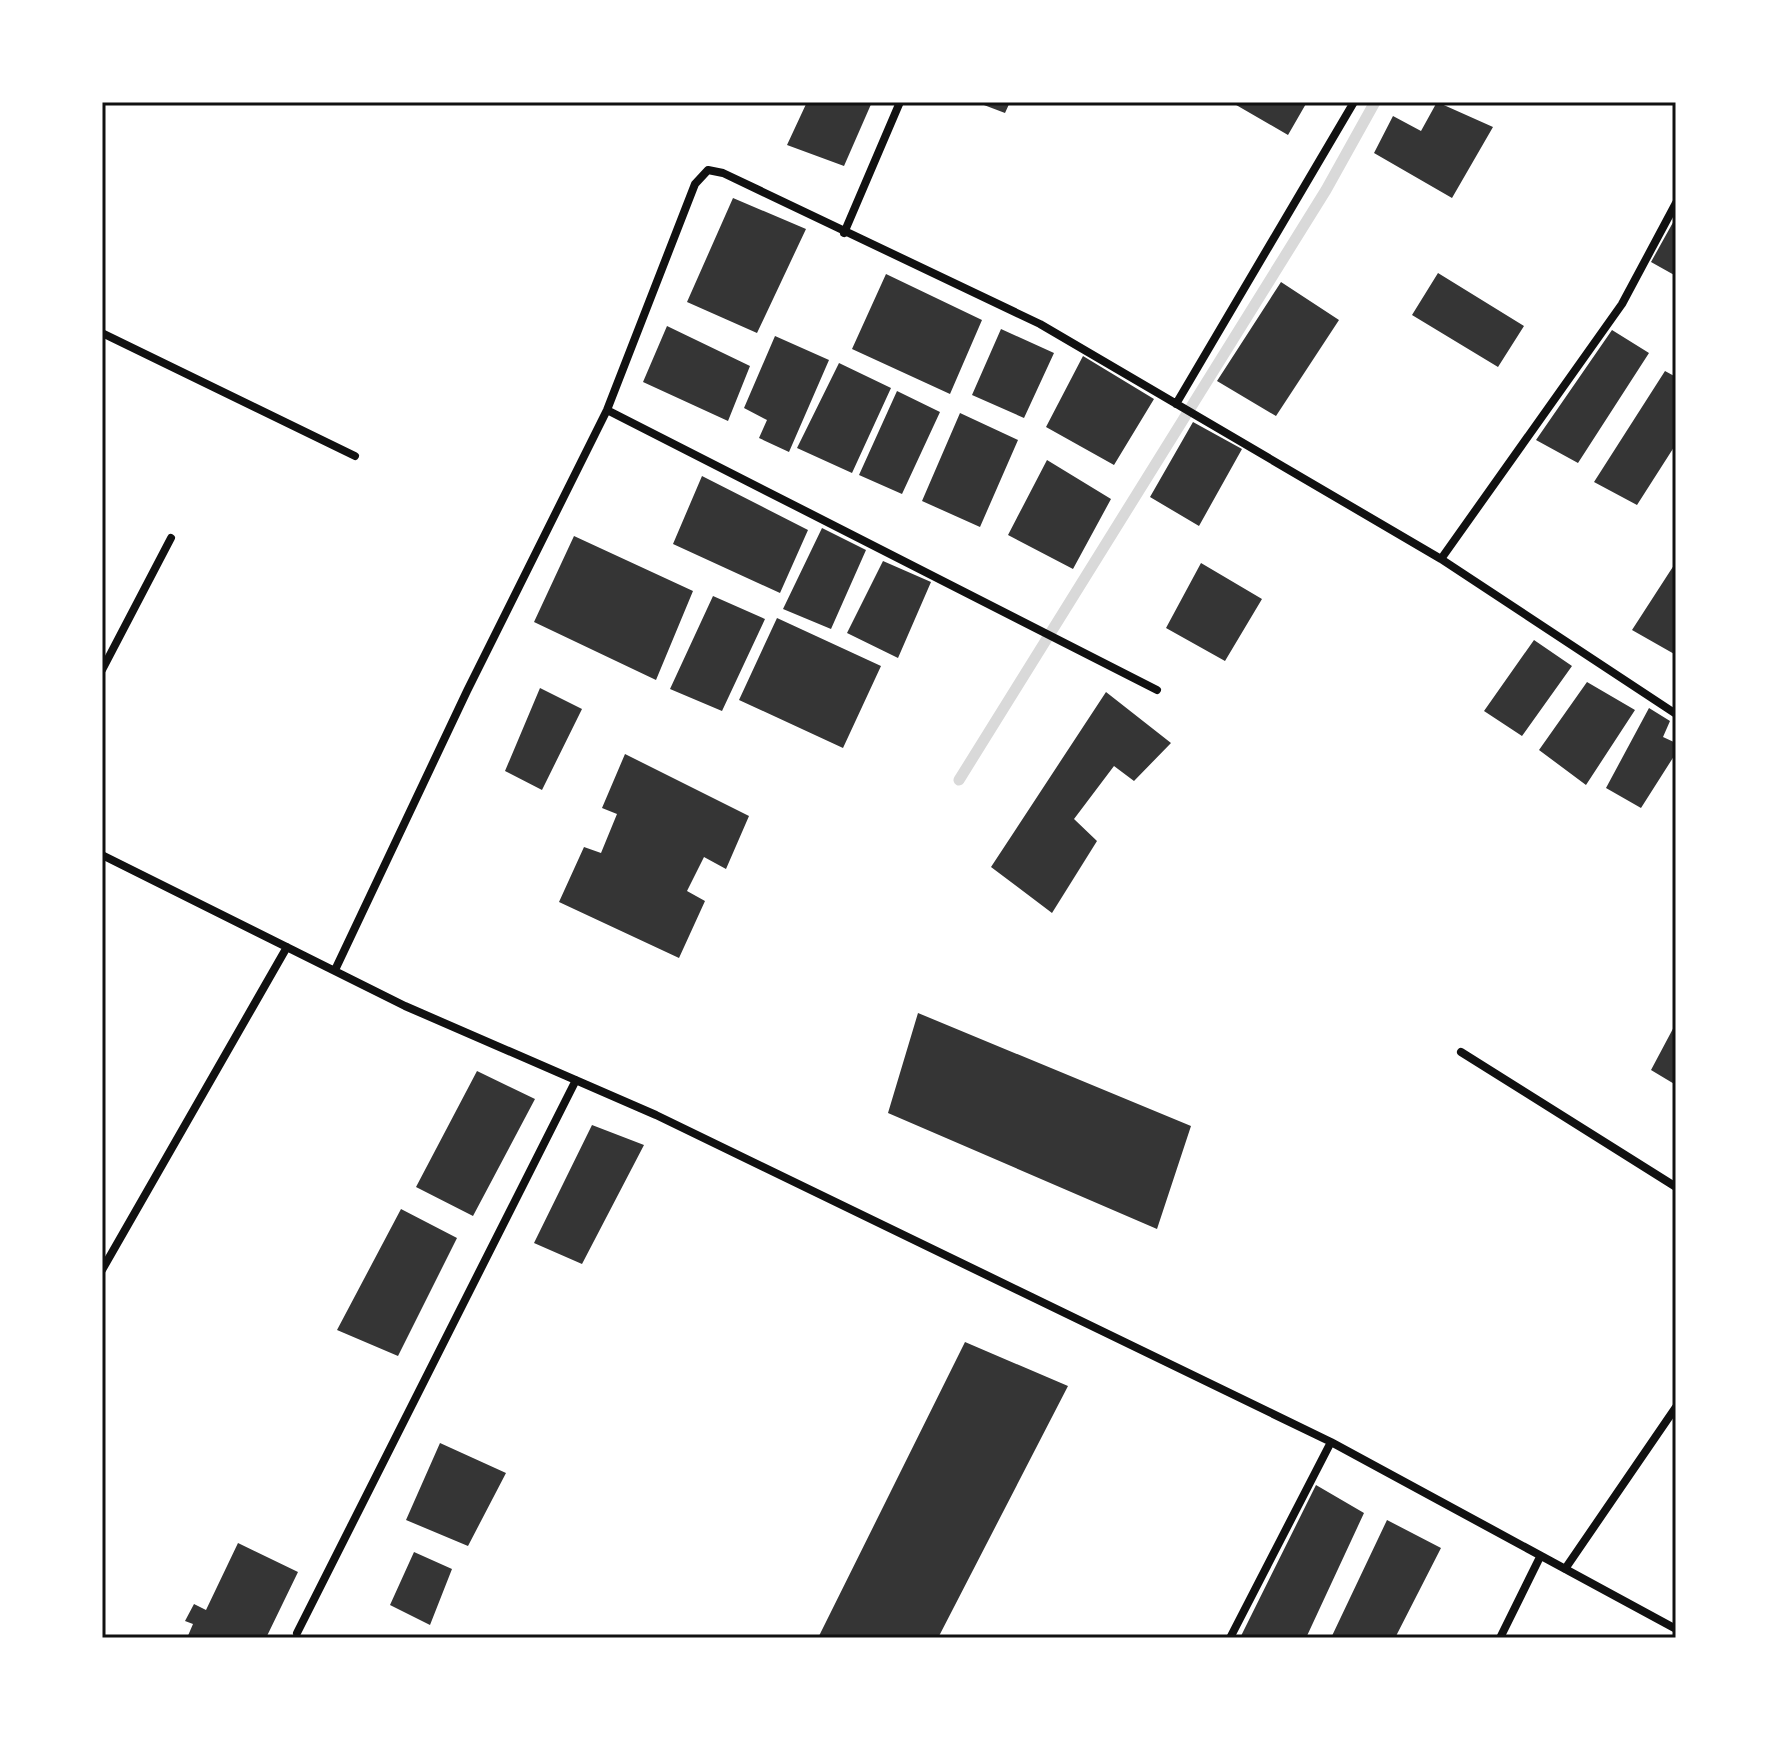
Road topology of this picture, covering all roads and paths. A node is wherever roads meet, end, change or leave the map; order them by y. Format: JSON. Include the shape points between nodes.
{"nodes":[{"id":1,"x":900,"y":102,"type":"edge"},
{"id":2,"x":1354,"y":102,"type":"edge"},
{"id":3,"x":1676,"y":203,"type":"edge"},
{"id":4,"x":844,"y":233,"type":"junction"},
{"id":5,"x":102,"y":333,"type":"edge"},
{"id":6,"x":1176,"y":404,"type":"junction"},
{"id":7,"x":607,"y":410,"type":"junction"},
{"id":8,"x":355,"y":456,"type":"dead end"},
{"id":9,"x":171,"y":538,"type":"dead end"},
{"id":10,"x":1441,"y":559,"type":"junction"},
{"id":11,"x":102,"y":670,"type":"edge"},
{"id":12,"x":1157,"y":690,"type":"dead end"},
{"id":13,"x":1676,"y":714,"type":"edge"},
{"id":14,"x":102,"y":855,"type":"edge"},
{"id":15,"x":287,"y":947,"type":"junction"},
{"id":16,"x":335,"y":970,"type":"junction"},
{"id":17,"x":1461,"y":1052,"type":"dead end"},
{"id":18,"x":576,"y":1080,"type":"junction"},
{"id":19,"x":1676,"y":1187,"type":"edge"},
{"id":20,"x":102,"y":1270,"type":"edge"},
{"id":21,"x":1676,"y":1407,"type":"edge"},
{"id":22,"x":1331,"y":1442,"type":"junction"},
{"id":23,"x":1540,"y":1557,"type":"junction"},
{"id":24,"x":1565,"y":1569,"type":"junction"},
{"id":25,"x":1676,"y":1629,"type":"edge"},
{"id":26,"x":297,"y":1633,"type":"dead end"},
{"id":27,"x":1230,"y":1638,"type":"edge"},
{"id":28,"x":1500,"y":1638,"type":"edge"}],
"edges":[{"from":1,"to":4,"type":"street"},
{"from":2,"to":6,"type":"street"},
{"from":3,"to":10,"type":"street","via":[[1622,304]]},
{"from":4,"to":6,"type":"street","via":[[1040,324]]},
{"from":4,"to":7,"type":"street","via":[[708,170],[695,184]]},
{"from":5,"to":8,"type":"street"},
{"from":6,"to":10,"type":"street"},
{"from":7,"to":12,"type":"street"},
{"from":7,"to":16,"type":"street"},
{"from":9,"to":11,"type":"street"},
{"from":10,"to":13,"type":"street"},
{"from":14,"to":15,"type":"street"},
{"from":15,"to":16,"type":"street"},
{"from":15,"to":20,"type":"street"},
{"from":16,"to":18,"type":"street"},
{"from":17,"to":19,"type":"street"},
{"from":18,"to":22,"type":"street"},
{"from":18,"to":26,"type":"street"},
{"from":21,"to":24,"type":"street"},
{"from":22,"to":23,"type":"street"},
{"from":22,"to":27,"type":"street"},
{"from":23,"to":24,"type":"street"},
{"from":23,"to":28,"type":"street"},
{"from":24,"to":25,"type":"street"}]}
